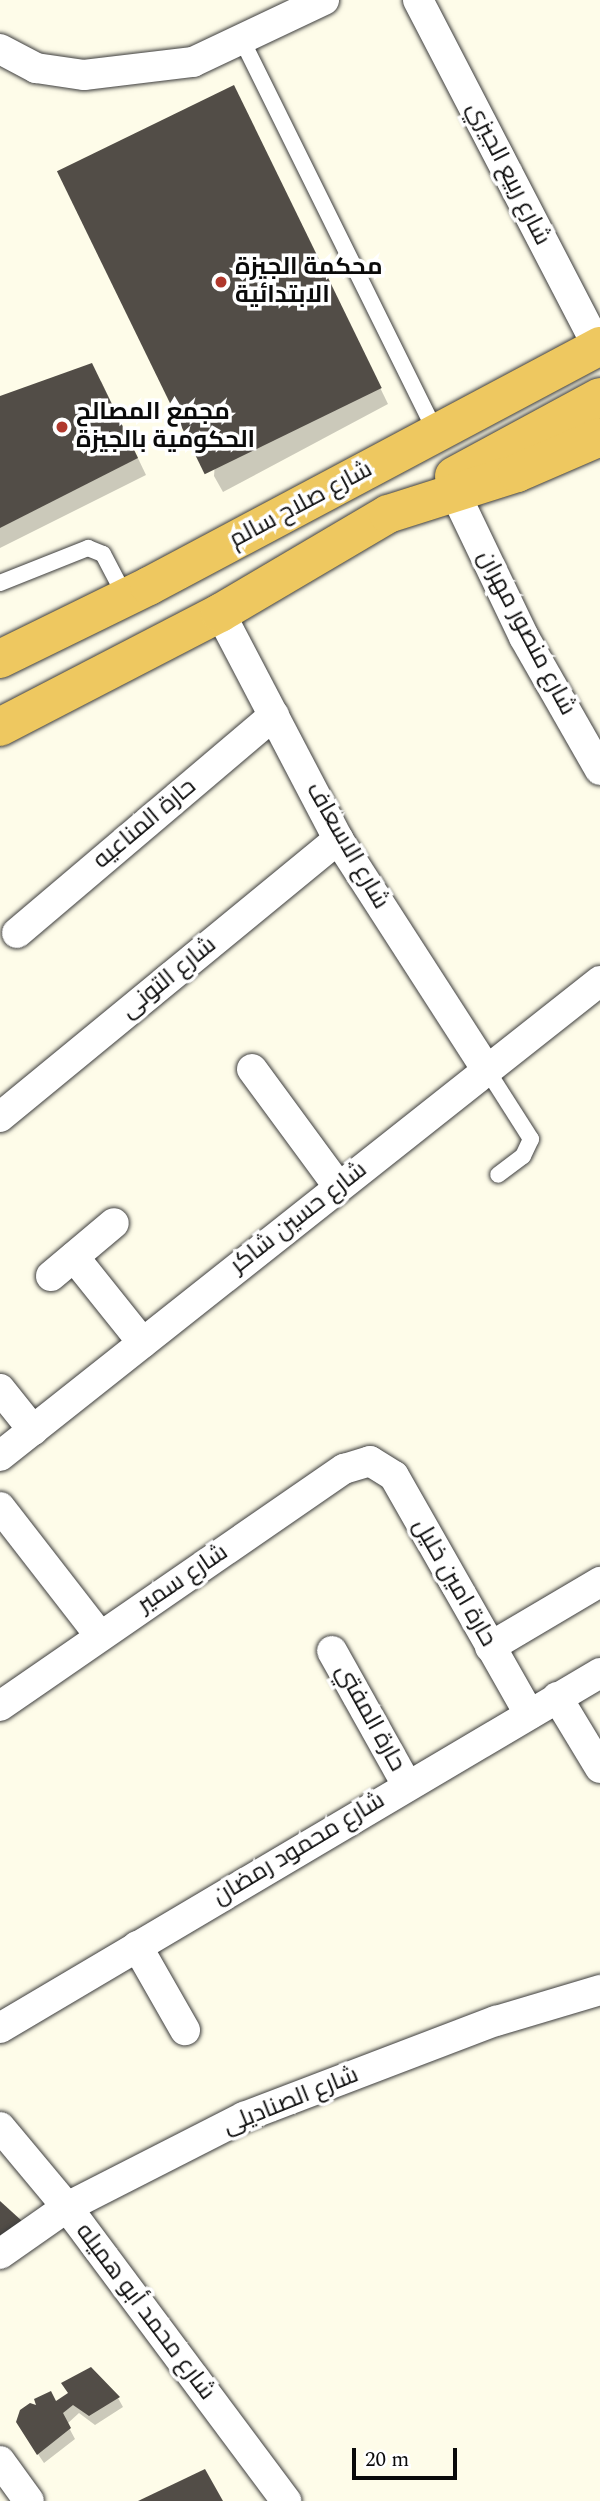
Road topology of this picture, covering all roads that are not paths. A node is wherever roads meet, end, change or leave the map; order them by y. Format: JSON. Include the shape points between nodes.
{"nodes":[{"id":1,"x":324,"y":0,"type":"edge"},
{"id":2,"x":418,"y":0,"type":"edge"},
{"id":3,"x":242,"y":40,"type":"junction"},
{"id":4,"x":0,"y":49,"type":"edge"},
{"id":5,"x":599,"y":347,"type":"edge"},
{"id":6,"x":584,"y":406,"type":"edge"},
{"id":7,"x":436,"y":433,"type":"junction"},
{"id":8,"x":600,"y":437,"type":"edge"},
{"id":9,"x":455,"y":493,"type":"junction"},
{"id":10,"x":388,"y":513,"type":"junction"},
{"id":11,"x":0,"y":583,"type":"edge"},
{"id":12,"x":126,"y":598,"type":"junction"},
{"id":13,"x":220,"y":613,"type":"junction"},
{"id":14,"x":0,"y":659,"type":"edge"},
{"id":15,"x":274,"y":715,"type":"junction"},
{"id":16,"x":0,"y":727,"type":"edge"},
{"id":17,"x":600,"y":771,"type":"edge"},
{"id":18,"x":338,"y":839,"type":"junction"},
{"id":19,"x":17,"y":933,"type":"dead end"},
{"id":20,"x":600,"y":981,"type":"edge"},
{"id":21,"x":252,"y":1069,"type":"dead end"},
{"id":22,"x":487,"y":1070,"type":"junction"},
{"id":23,"x":0,"y":1117,"type":"edge"},
{"id":24,"x":498,"y":1175,"type":"dead end"},
{"id":25,"x":338,"y":1186,"type":"junction"},
{"id":26,"x":114,"y":1223,"type":"dead end"},
{"id":27,"x":74,"y":1257,"type":"junction"},
{"id":28,"x":51,"y":1276,"type":"dead end"},
{"id":29,"x":143,"y":1342,"type":"junction"},
{"id":30,"x":0,"y":1389,"type":"edge"},
{"id":31,"x":33,"y":1430,"type":"junction"},
{"id":32,"x":0,"y":1456,"type":"edge"},
{"id":33,"x":370,"y":1461,"type":"joint"},
{"id":34,"x":0,"y":1507,"type":"edge"},
{"id":35,"x":600,"y":1582,"type":"edge"},
{"id":36,"x":100,"y":1636,"type":"junction"},
{"id":37,"x":490,"y":1647,"type":"junction"},
{"id":38,"x":332,"y":1651,"type":"dead end"},
{"id":39,"x":600,"y":1673,"type":"edge"},
{"id":40,"x":557,"y":1697,"type":"junction"},
{"id":41,"x":0,"y":1706,"type":"edge"},
{"id":42,"x":529,"y":1714,"type":"junction"},
{"id":43,"x":600,"y":1768,"type":"edge"},
{"id":44,"x":407,"y":1785,"type":"junction"},
{"id":45,"x":137,"y":1946,"type":"junction"},
{"id":46,"x":600,"y":1990,"type":"edge"},
{"id":47,"x":0,"y":2028,"type":"edge"},
{"id":48,"x":185,"y":2030,"type":"dead end"},
{"id":49,"x":0,"y":2127,"type":"edge"},
{"id":50,"x":68,"y":2207,"type":"junction"},
{"id":51,"x":0,"y":2254,"type":"edge"},
{"id":52,"x":0,"y":2461,"type":"edge"},
{"id":53,"x":29,"y":2501,"type":"edge"},
{"id":54,"x":286,"y":2501,"type":"edge"}],
"edges":[{"from":1,"to":3,"type":"street"},
{"from":2,"to":5,"type":"street","name":"شارع ربيع الجيزي"},
{"from":3,"to":4,"type":"street","via":[[193,62],[85,75],[36,68]]},
{"from":3,"to":7,"type":"lane"},
{"from":5,"to":7,"type":"highway","name":"شارع صلاح سالم"},
{"from":6,"to":10,"type":"highway"},
{"from":7,"to":12,"type":"highway","name":"شارع صلاح سالم"},
{"from":8,"to":9,"type":"highway","name":"شارع صلاح سالم","via":[[517,473]]},
{"from":9,"to":10,"type":"highway","name":"شارع صلاح سالم"},
{"from":9,"to":17,"type":"street","name":"شارع منصور مهران","via":[[524,637]]},
{"from":10,"to":13,"type":"highway","name":"شارع صلاح سالم"},
{"from":11,"to":12,"type":"lane","via":[[88,548],[103,554]]},
{"from":12,"to":14,"type":"highway","name":"شارع صلاح سالم"},
{"from":13,"to":15,"type":"street","name":"شارع الاسعاف"},
{"from":13,"to":16,"type":"highway","name":"شارع صلاح سالم"},
{"from":15,"to":18,"type":"street","name":"شارع الاسعاف"},
{"from":15,"to":19,"type":"street","name":"حارة المناعيه"},
{"from":18,"to":22,"type":"street","name":"شارع الاسعاف"},
{"from":18,"to":23,"type":"street","name":"شارع التونى"},
{"from":20,"to":22,"type":"street","name":"شارع حسين شاكر"},
{"from":21,"to":25,"type":"street"},
{"from":22,"to":24,"type":"lane","via":[[531,1139],[523,1156]]},
{"from":22,"to":25,"type":"street","name":"شارع حسين شاكر"},
{"from":25,"to":29,"type":"street","name":"شارع حسين شاكر"},
{"from":26,"to":27,"type":"street"},
{"from":27,"to":28,"type":"street"},
{"from":27,"to":29,"type":"street"},
{"from":29,"to":31,"type":"street","name":"شارع حسين شاكر"},
{"from":30,"to":31,"type":"street"},
{"from":31,"to":32,"type":"street","name":"شارع حسين شاكر"},
{"from":33,"to":36,"type":"street","name":"شارع سمير","via":[[344,1469]]},
{"from":33,"to":37,"type":"street","name":"حارة امين خليل","via":[[394,1476]]},
{"from":34,"to":36,"type":"street"},
{"from":35,"to":37,"type":"street"},
{"from":36,"to":41,"type":"street","name":"شارع سمير"},
{"from":37,"to":42,"type":"street","name":"حارة امين خليل"},
{"from":38,"to":44,"type":"street","name":"حارة المفتي"},
{"from":39,"to":40,"type":"street","name":"شارع محمود رمضان"},
{"from":40,"to":42,"type":"street","name":"شارع محمود رمضان"},
{"from":40,"to":43,"type":"street"},
{"from":42,"to":44,"type":"street","name":"شارع محمود رمضان"},
{"from":44,"to":45,"type":"street","name":"شارع محمود رمضان"},
{"from":45,"to":47,"type":"street","name":"شارع محمود رمضان"},
{"from":45,"to":48,"type":"street"},
{"from":46,"to":50,"type":"street","name":"شارع الصناديلى","via":[[496,2021],[244,2117]]},
{"from":49,"to":50,"type":"street","name":"شارع محمد أبو هميله"},
{"from":50,"to":51,"type":"street","name":"شارع الصناديلى"},
{"from":50,"to":54,"type":"street","name":"شارع محمد أبو هميله"},
{"from":52,"to":53,"type":"street"}]}
